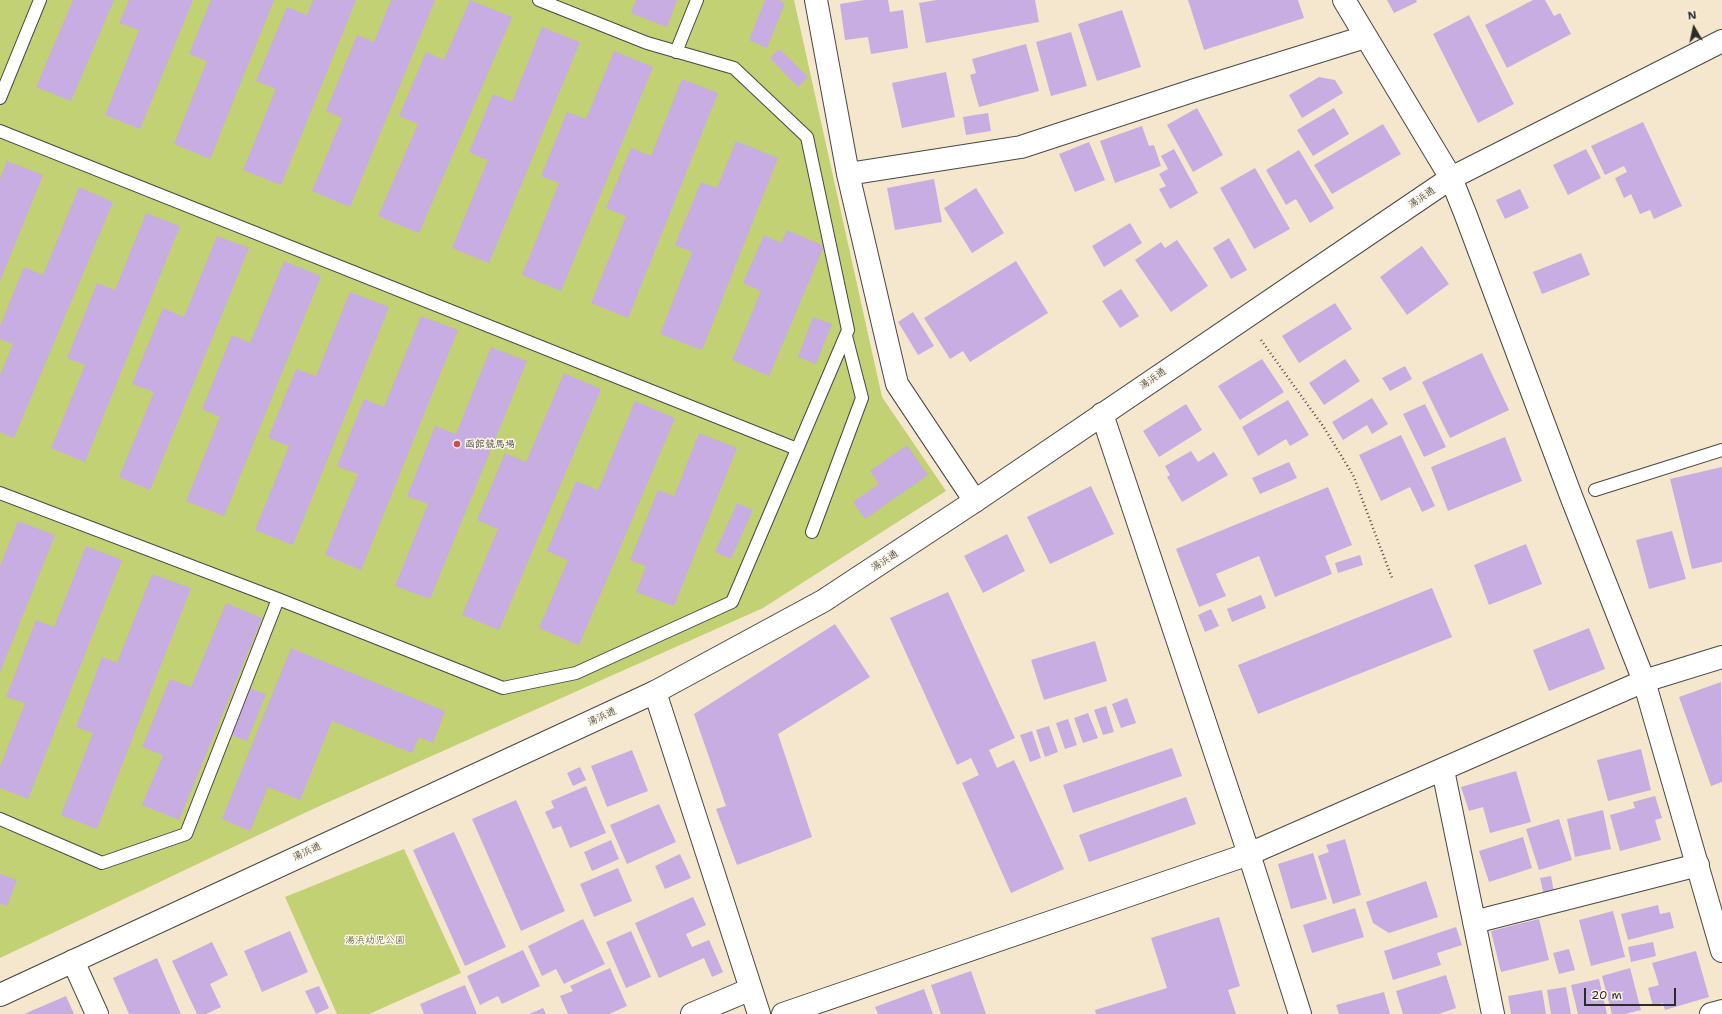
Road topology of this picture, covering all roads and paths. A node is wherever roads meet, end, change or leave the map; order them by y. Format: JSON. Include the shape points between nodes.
{"nodes":[{"id":1,"x":40,"y":0,"type":"edge"},
{"id":2,"x":539,"y":0,"type":"edge"},
{"id":3,"x":697,"y":0,"type":"edge"},
{"id":4,"x":816,"y":0,"type":"edge"},
{"id":5,"x":1344,"y":0,"type":"edge"},
{"id":6,"x":1365,"y":37,"type":"junction"},
{"id":7,"x":1722,"y":41,"type":"edge"},
{"id":8,"x":676,"y":52,"type":"junction"},
{"id":9,"x":0,"y":98,"type":"edge"},
{"id":10,"x":0,"y":131,"type":"edge"},
{"id":11,"x":848,"y":174,"type":"junction"},
{"id":12,"x":1451,"y":178,"type":"junction"},
{"id":13,"x":1244,"y":317,"type":"junction"},
{"id":14,"x":846,"y":336,"type":"junction"},
{"id":15,"x":1102,"y":414,"type":"junction"},
{"id":16,"x":797,"y":449,"type":"junction"},
{"id":17,"x":1722,"y":450,"type":"edge"},
{"id":18,"x":1595,"y":490,"type":"dead end"},
{"id":19,"x":0,"y":493,"type":"edge"},
{"id":20,"x":975,"y":501,"type":"junction"},
{"id":21,"x":812,"y":532,"type":"dead end"},
{"id":22,"x":1392,"y":578,"type":"dead end"},
{"id":23,"x":278,"y":599,"type":"junction"},
{"id":24,"x":1722,"y":657,"type":"edge"},
{"id":25,"x":1644,"y":681,"type":"junction"},
{"id":26,"x":655,"y":692,"type":"junction"},
{"id":27,"x":1443,"y":770,"type":"junction"},
{"id":28,"x":0,"y":819,"type":"edge"},
{"id":29,"x":1249,"y":854,"type":"junction"},
{"id":30,"x":1698,"y":865,"type":"junction"},
{"id":31,"x":1474,"y":922,"type":"junction"},
{"id":32,"x":1722,"y":951,"type":"edge"},
{"id":33,"x":73,"y":961,"type":"junction"},
{"id":34,"x":751,"y":989,"type":"junction"},
{"id":35,"x":0,"y":995,"type":"edge"},
{"id":36,"x":1722,"y":1011,"type":"edge"},
{"id":37,"x":96,"y":1014,"type":"edge"},
{"id":38,"x":692,"y":1014,"type":"edge"},
{"id":39,"x":760,"y":1014,"type":"edge"},
{"id":40,"x":783,"y":1014,"type":"edge"},
{"id":41,"x":1300,"y":1014,"type":"edge"},
{"id":42,"x":1493,"y":1014,"type":"edge"},
{"id":43,"x":1711,"y":1014,"type":"edge"}],
"edges":[{"from":1,"to":9,"type":"lane"},
{"from":2,"to":8,"type":"lane"},
{"from":3,"to":8,"type":"lane"},
{"from":4,"to":11,"type":"street"},
{"from":5,"to":6,"type":"street"},
{"from":6,"to":11,"type":"street","via":[[1021,147]]},
{"from":6,"to":12,"type":"street"},
{"from":7,"to":12,"type":"street","name":"湯浜通"},
{"from":8,"to":14,"type":"lane","via":[[734,68],[807,137],[848,330]]},
{"from":10,"to":16,"type":"lane"},
{"from":11,"to":20,"type":"street","via":[[897,384]]},
{"from":12,"to":13,"type":"street","name":"湯浜通"},
{"from":12,"to":25,"type":"street"},
{"from":13,"to":15,"type":"street","name":"湯浜通"},
{"from":13,"to":22,"type":"path","via":[[1323,426],[1353,475]]},
{"from":14,"to":16,"type":"lane"},
{"from":14,"to":21,"type":"lane","via":[[862,398]]},
{"from":15,"to":20,"type":"street","name":"湯浜通"},
{"from":15,"to":29,"type":"street"},
{"from":16,"to":23,"type":"lane","via":[[732,602],[576,673],[503,688]]},
{"from":17,"to":18,"type":"lane"},
{"from":19,"to":23,"type":"lane"},
{"from":20,"to":26,"type":"street","name":"湯浜通","via":[[823,601]]},
{"from":23,"to":28,"type":"lane","via":[[186,834],[102,863]]},
{"from":24,"to":25,"type":"street"},
{"from":25,"to":27,"type":"street"},
{"from":25,"to":30,"type":"street"},
{"from":26,"to":33,"type":"street","name":"湯浜通"},
{"from":26,"to":34,"type":"street"},
{"from":27,"to":29,"type":"street"},
{"from":27,"to":31,"type":"street"},
{"from":29,"to":40,"type":"street"},
{"from":29,"to":41,"type":"street"},
{"from":30,"to":31,"type":"street"},
{"from":30,"to":32,"type":"street"},
{"from":31,"to":42,"type":"street"},
{"from":33,"to":35,"type":"street","name":"湯浜通"},
{"from":33,"to":37,"type":"street"},
{"from":34,"to":38,"type":"street"},
{"from":34,"to":39,"type":"street"},
{"from":36,"to":43,"type":"street"}]}
